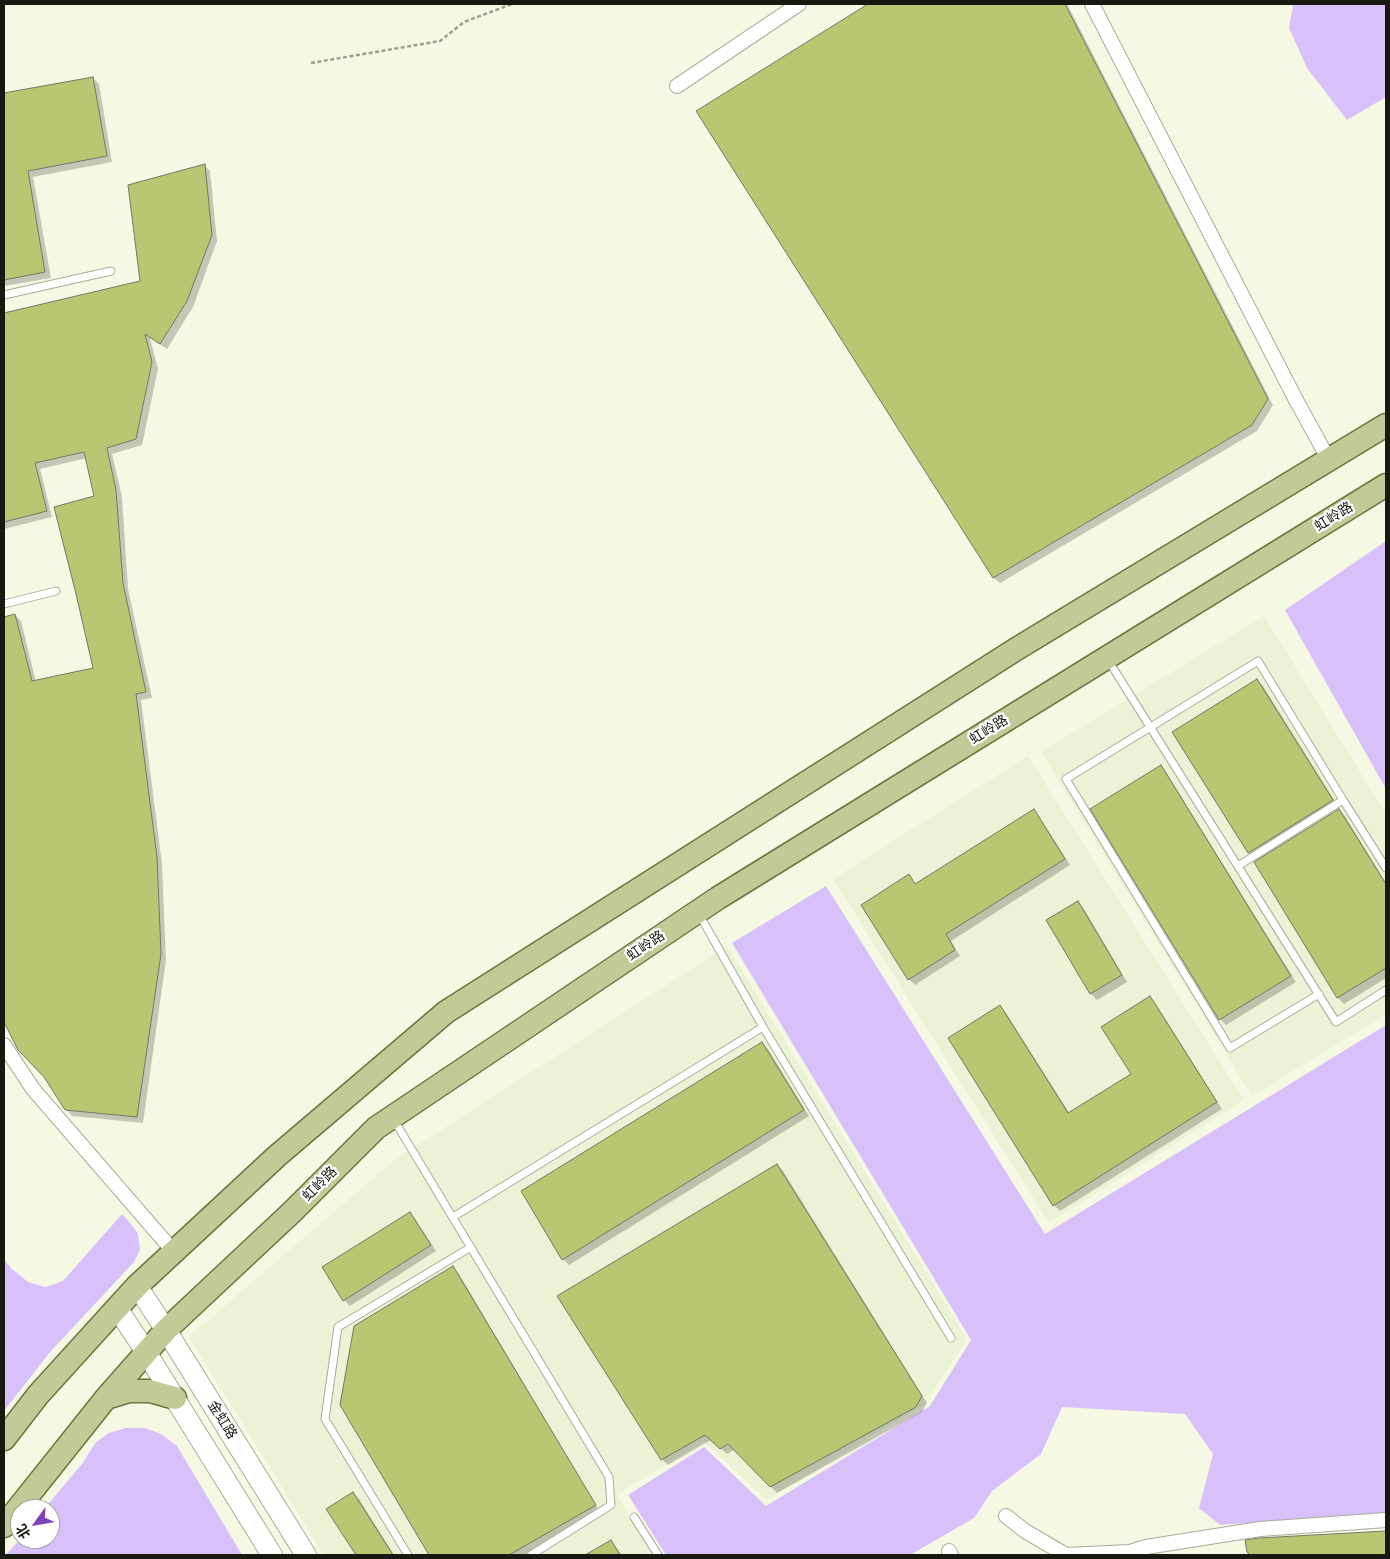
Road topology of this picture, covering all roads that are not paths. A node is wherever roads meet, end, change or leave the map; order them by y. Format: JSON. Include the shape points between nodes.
{"nodes":[{"id":1,"x":799,"y":4,"type":"edge"},
{"id":2,"x":1092,"y":4,"type":"edge"},
{"id":3,"x":677,"y":86,"type":"dead end"},
{"id":4,"x":111,"y":272,"type":"dead end"},
{"id":5,"x":4,"y":295,"type":"edge"},
{"id":6,"x":1386,"y":425,"type":"edge"},
{"id":7,"x":1329,"y":460,"type":"junction"},
{"id":8,"x":1386,"y":485,"type":"edge"},
{"id":9,"x":56,"y":591,"type":"dead end"},
{"id":10,"x":4,"y":604,"type":"edge"},
{"id":11,"x":1107,"y":657,"type":"junction"},
{"id":12,"x":1150,"y":727,"type":"junction"},
{"id":13,"x":1343,"y":800,"type":"junction"},
{"id":14,"x":1238,"y":866,"type":"junction"},
{"id":15,"x":1386,"y":868,"type":"edge"},
{"id":16,"x":698,"y":911,"type":"junction"},
{"id":17,"x":1386,"y":990,"type":"edge"},
{"id":18,"x":1319,"y":994,"type":"junction"},
{"id":19,"x":763,"y":1027,"type":"junction"},
{"id":20,"x":4,"y":1045,"type":"edge"},
{"id":21,"x":393,"y":1117,"type":"junction"},
{"id":22,"x":453,"y":1216,"type":"junction"},
{"id":23,"x":471,"y":1248,"type":"junction"},
{"id":24,"x":174,"y":1252,"type":"junction"},
{"id":25,"x":136,"y":1286,"type":"junction"},
{"id":26,"x":116,"y":1308,"type":"junction"},
{"id":27,"x":166,"y":1330,"type":"junction"},
{"id":28,"x":951,"y":1338,"type":"dead end"},
{"id":29,"x":146,"y":1352,"type":"junction"},
{"id":30,"x":106,"y":1398,"type":"junction"},
{"id":31,"x":175,"y":1398,"type":"junction"},
{"id":32,"x":4,"y":1439,"type":"edge"},
{"id":33,"x":1006,"y":1516,"type":"dead end"},
{"id":34,"x":634,"y":1517,"type":"dead end"},
{"id":35,"x":1386,"y":1520,"type":"edge"},
{"id":36,"x":4,"y":1526,"type":"edge"},
{"id":37,"x":1131,"y":1554,"type":"edge"},
{"id":38,"x":272,"y":1555,"type":"edge"},
{"id":39,"x":306,"y":1555,"type":"edge"},
{"id":40,"x":408,"y":1555,"type":"edge"},
{"id":41,"x":531,"y":1555,"type":"edge"},
{"id":42,"x":658,"y":1555,"type":"edge"}],
"edges":[{"from":1,"to":3,"type":"street"},
{"from":2,"to":7,"type":"street"},
{"from":4,"to":5,"type":"lane"},
{"from":6,"to":7,"type":"main road"},
{"from":7,"to":24,"type":"main road","via":[[1018,648],[446,1012],[277,1156]]},
{"from":8,"to":11,"type":"main road","name":"虹岭路"},
{"from":9,"to":10,"type":"lane"},
{"from":11,"to":12,"type":"lane"},
{"from":11,"to":16,"type":"main road","name":"虹岭路"},
{"from":12,"to":13,"type":"lane","via":[[1258,661]]},
{"from":12,"to":14,"type":"lane"},
{"from":12,"to":18,"type":"lane","via":[[1066,779],[1230,1048]]},
{"from":13,"to":14,"type":"lane"},
{"from":13,"to":15,"type":"lane"},
{"from":14,"to":18,"type":"lane"},
{"from":16,"to":19,"type":"lane"},
{"from":16,"to":21,"type":"main road","name":"虹岭路"},
{"from":17,"to":18,"type":"lane","via":[[1336,1022]]},
{"from":19,"to":22,"type":"lane"},
{"from":19,"to":28,"type":"lane"},
{"from":20,"to":24,"type":"street","via":[[33,1089]]},
{"from":21,"to":22,"type":"lane"},
{"from":21,"to":27,"type":"main road","name":"虹岭路","via":[[376,1128]]},
{"from":22,"to":23,"type":"lane"},
{"from":23,"to":40,"type":"lane","via":[[338,1327],[325,1420]]},
{"from":23,"to":41,"type":"lane","via":[[609,1477],[611,1505]]},
{"from":24,"to":25,"type":"main road"},
{"from":25,"to":26,"type":"main road"},
{"from":25,"to":27,"type":"street","name":"金虹路"},
{"from":26,"to":29,"type":"street","name":"金虹路"},
{"from":26,"to":32,"type":"main road","via":[[38,1395]]},
{"from":27,"to":29,"type":"main road","name":"虹岭路"},
{"from":27,"to":39,"type":"street","name":"金虹路"},
{"from":29,"to":30,"type":"main road","name":"虹岭路"},
{"from":29,"to":31,"type":"street","name":"金虹路"},
{"from":30,"to":31,"type":"main road","via":[[128,1391],[150,1391]]},
{"from":30,"to":36,"type":"main road","name":"虹岭路"},
{"from":31,"to":38,"type":"street","name":"金虹路"},
{"from":33,"to":37,"type":"street","via":[[1066,1555]]},
{"from":34,"to":42,"type":"lane"},
{"from":35,"to":37,"type":"street","via":[[1260,1529],[1155,1545]]}]}
